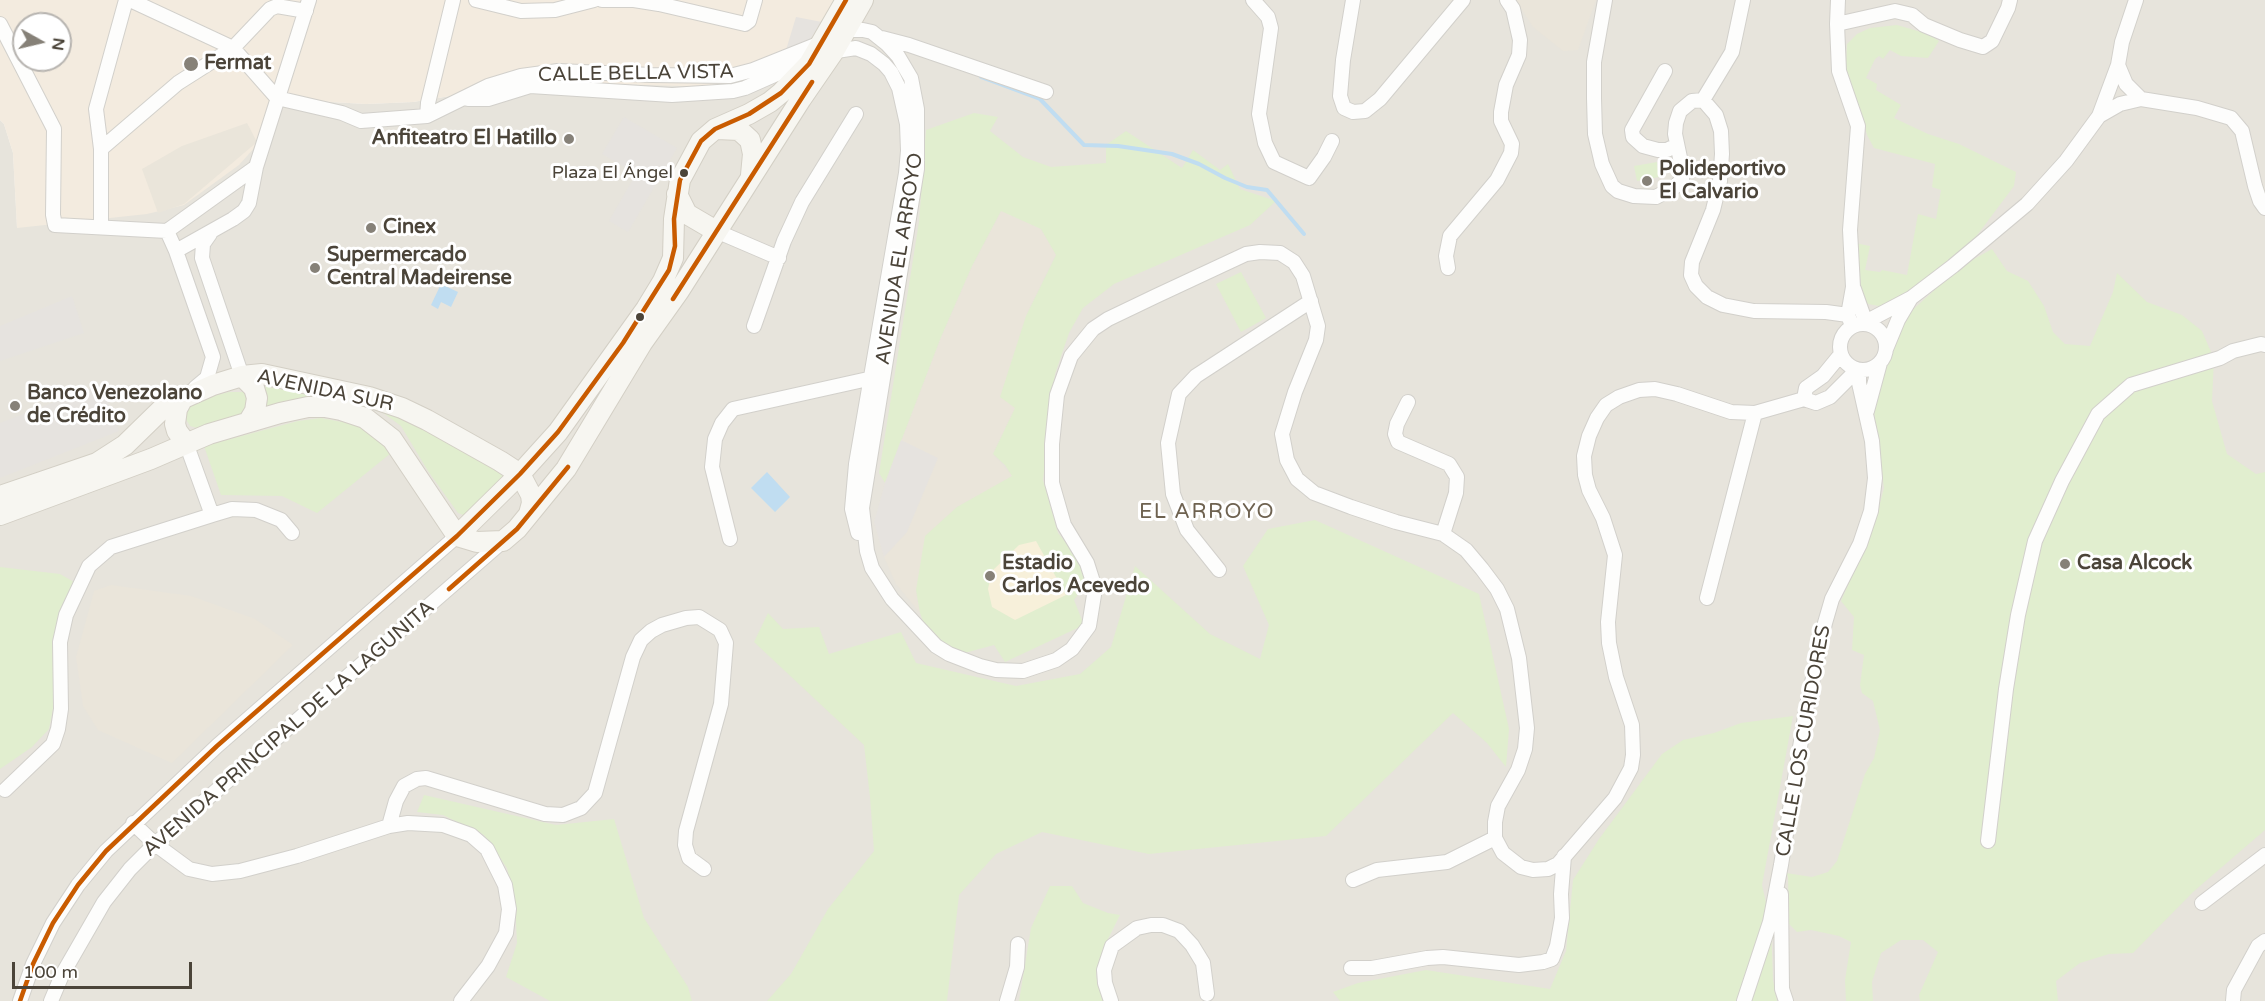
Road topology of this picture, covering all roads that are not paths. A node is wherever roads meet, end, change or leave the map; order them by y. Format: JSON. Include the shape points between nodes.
{"nodes":[{"id":1,"x":128,"y":0,"type":"edge"},
{"id":2,"x":453,"y":0,"type":"edge"},
{"id":3,"x":476,"y":0,"type":"edge"},
{"id":4,"x":593,"y":0,"type":"edge"},
{"id":5,"x":755,"y":0,"type":"edge"},
{"id":6,"x":846,"y":0,"type":"edge"},
{"id":7,"x":863,"y":0,"type":"edge"},
{"id":8,"x":1253,"y":0,"type":"edge"},
{"id":9,"x":1353,"y":0,"type":"edge"},
{"id":10,"x":1463,"y":0,"type":"edge"},
{"id":11,"x":1507,"y":0,"type":"edge"},
{"id":12,"x":1605,"y":0,"type":"edge"},
{"id":13,"x":1743,"y":0,"type":"edge"},
{"id":14,"x":1838,"y":0,"type":"edge"},
{"id":15,"x":2010,"y":0,"type":"edge"},
{"id":16,"x":2136,"y":0,"type":"edge"},
{"id":17,"x":308,"y":5,"type":"edge"},
{"id":18,"x":0,"y":24,"type":"edge"},
{"id":19,"x":1837,"y":24,"type":"junction"},
{"id":20,"x":880,"y":38,"type":"junction"},
{"id":21,"x":828,"y":46,"type":"junction"},
{"id":22,"x":233,"y":48,"type":"junction"},
{"id":23,"x":2118,"y":65,"type":"junction"},
{"id":24,"x":1665,"y":71,"type":"dead end"},
{"id":25,"x":1046,"y":92,"type":"dead end"},
{"id":26,"x":277,"y":98,"type":"junction"},
{"id":27,"x":464,"y":99,"type":"junction"},
{"id":28,"x":2140,"y":99,"type":"junction"},
{"id":29,"x":1703,"y":100,"type":"junction"},
{"id":30,"x":856,"y":114,"type":"dead end"},
{"id":31,"x":427,"y":116,"type":"junction"},
{"id":32,"x":2099,"y":116,"type":"junction"},
{"id":33,"x":715,"y":129,"type":"junction"},
{"id":34,"x":1332,"y":141,"type":"dead end"},
{"id":35,"x":1677,"y":145,"type":"junction"},
{"id":36,"x":101,"y":149,"type":"junction"},
{"id":37,"x":256,"y":166,"type":"junction"},
{"id":38,"x":750,"y":178,"type":"junction"},
{"id":39,"x":677,"y":194,"type":"junction"},
{"id":40,"x":2265,"y":208,"type":"edge"},
{"id":41,"x":101,"y":227,"type":"junction"},
{"id":42,"x":166,"y":231,"type":"junction"},
{"id":43,"x":716,"y":231,"type":"junction"},
{"id":44,"x":212,"y":232,"type":"junction"},
{"id":45,"x":176,"y":251,"type":"junction"},
{"id":46,"x":779,"y":258,"type":"junction"},
{"id":47,"x":1448,"y":268,"type":"dead end"},
{"id":48,"x":1853,"y":287,"type":"junction"},
{"id":49,"x":1911,"y":298,"type":"junction"},
{"id":50,"x":1311,"y":301,"type":"junction"},
{"id":51,"x":1858,"y":322,"type":"junction"},
{"id":52,"x":754,"y":326,"type":"dead end"},
{"id":53,"x":2265,"y":345,"type":"edge"},
{"id":54,"x":1886,"y":349,"type":"junction"},
{"id":55,"x":1841,"y":354,"type":"junction"},
{"id":56,"x":1880,"y":363,"type":"junction"},
{"id":57,"x":1858,"y":370,"type":"junction"},
{"id":58,"x":242,"y":376,"type":"junction"},
{"id":59,"x":877,"y":377,"type":"junction"},
{"id":60,"x":183,"y":398,"type":"junction"},
{"id":61,"x":1804,"y":399,"type":"junction"},
{"id":62,"x":1408,"y":402,"type":"dead end"},
{"id":63,"x":1755,"y":413,"type":"junction"},
{"id":64,"x":1866,"y":413,"type":"junction"},
{"id":65,"x":249,"y":421,"type":"junction"},
{"id":66,"x":558,"y":432,"type":"junction"},
{"id":67,"x":186,"y":443,"type":"junction"},
{"id":68,"x":581,"y":445,"type":"junction"},
{"id":69,"x":541,"y":452,"type":"junction"},
{"id":70,"x":500,"y":460,"type":"junction"},
{"id":71,"x":520,"y":474,"type":"junction"},
{"id":72,"x":0,"y":496,"type":"edge"},
{"id":73,"x":529,"y":514,"type":"junction"},
{"id":74,"x":0,"y":515,"type":"edge"},
{"id":75,"x":212,"y":515,"type":"junction"},
{"id":76,"x":292,"y":533,"type":"dead end"},
{"id":77,"x":1443,"y":534,"type":"junction"},
{"id":78,"x":457,"y":536,"type":"junction"},
{"id":79,"x":730,"y":539,"type":"dead end"},
{"id":80,"x":503,"y":541,"type":"junction"},
{"id":81,"x":1219,"y":570,"type":"dead end"},
{"id":82,"x":1707,"y":598,"type":"dead end"},
{"id":83,"x":5,"y":790,"type":"dead end"},
{"id":84,"x":133,"y":823,"type":"junction"},
{"id":85,"x":389,"y":826,"type":"junction"},
{"id":86,"x":1495,"y":838,"type":"junction"},
{"id":87,"x":1988,"y":841,"type":"dead end"},
{"id":88,"x":155,"y":844,"type":"junction"},
{"id":89,"x":2265,"y":855,"type":"edge"},
{"id":90,"x":1564,"y":856,"type":"junction"},
{"id":91,"x":1781,"y":865,"type":"junction"},
{"id":92,"x":704,"y":869,"type":"dead end"},
{"id":93,"x":1353,"y":880,"type":"dead end"},
{"id":94,"x":2202,"y":903,"type":"dead end"},
{"id":95,"x":2265,"y":941,"type":"edge"},
{"id":96,"x":1018,"y":944,"type":"dead end"},
{"id":97,"x":1351,"y":968,"type":"dead end"},
{"id":98,"x":1207,"y":993,"type":"dead end"},
{"id":99,"x":20,"y":1001,"type":"edge"},
{"id":100,"x":51,"y":1001,"type":"edge"},
{"id":101,"x":461,"y":1001,"type":"edge"},
{"id":102,"x":1007,"y":1001,"type":"edge"},
{"id":103,"x":1111,"y":1001,"type":"edge"},
{"id":104,"x":1744,"y":1001,"type":"edge"},
{"id":105,"x":1786,"y":1001,"type":"edge"},
{"id":106,"x":2233,"y":1001,"type":"edge"}],
"edges":[{"from":1,"to":22,"type":"street"},
{"from":1,"to":36,"type":"street","via":[[96,109]]},
{"from":2,"to":31,"type":"street"},
{"from":3,"to":4,"type":"street","via":[[521,11],[555,10]]},
{"from":4,"to":5,"type":"street","via":[[634,0],[745,24]]},
{"from":6,"to":21,"type":"street"},
{"from":7,"to":21,"type":"street"},
{"from":8,"to":34,"type":"street","via":[[1268,16],[1272,28],[1259,114],[1274,162],[1309,178]]},
{"from":9,"to":10,"type":"street","via":[[1340,96],[1344,108],[1353,112],[1365,111],[1380,99]]},
{"from":11,"to":47,"type":"street","via":[[1520,40],[1501,112],[1512,144],[1511,153],[1497,180],[1450,236]]},
{"from":12,"to":35,"type":"street","via":[[1594,62],[1594,98],[1595,134],[1607,178],[1618,191],[1634,196],[1667,192],[1682,180]]},
{"from":13,"to":29,"type":"street","via":[[1732,52]]},
{"from":14,"to":19,"type":"street"},
{"from":15,"to":19,"type":"street","via":[[1992,41],[1983,47],[1895,11]]},
{"from":16,"to":23,"type":"street"},
{"from":17,"to":22,"type":"street","via":[[274,7]]},
{"from":17,"to":26,"type":"street"},
{"from":18,"to":41,"type":"street","via":[[54,129],[55,225]]},
{"from":19,"to":48,"type":"street","via":[[1839,71],[1858,126],[1850,230]]},
{"from":20,"to":21,"type":"street","via":[[872,32],[852,30]]},
{"from":20,"to":25,"type":"street"},
{"from":20,"to":59,"type":"street","name":"AVENIDA EL ARROYO","via":[[898,56],[911,78],[918,136],[917,169]]},
{"from":21,"to":27,"type":"street","name":"CALLE BELLA VISTA","via":[[730,76],[558,71],[521,76],[488,86]]},
{"from":21,"to":27,"type":"street","via":[[768,79],[733,91],[672,95],[530,86],[488,99]]},
{"from":21,"to":33,"type":"street","via":[[770,102]]},
{"from":21,"to":38,"type":"street","name":"AVENIDA PRINCIPAL DE LA LAGUNITA"},
{"from":21,"to":59,"type":"street","name":"AVENIDA EL ARROYO","via":[[863,50],[884,64],[899,88],[907,124],[906,173]]},
{"from":22,"to":26,"type":"street"},
{"from":22,"to":36,"type":"street","via":[[178,83]]},
{"from":23,"to":28,"type":"street","via":[[2126,84]]},
{"from":23,"to":32,"type":"street"},
{"from":24,"to":35,"type":"street","via":[[1632,130],[1633,137],[1643,146],[1658,150]]},
{"from":26,"to":31,"type":"street","name":"CALLE BELLA VISTA","via":[[361,121]]},
{"from":26,"to":37,"type":"street"},
{"from":27,"to":31,"type":"street","name":"CALLE BELLA VISTA"},
{"from":28,"to":32,"type":"street","via":[[2120,104]]},
{"from":28,"to":40,"type":"street","via":[[2231,118],[2242,131],[2255,186]]},
{"from":29,"to":35,"type":"street","via":[[1692,101],[1680,111]]},
{"from":29,"to":51,"type":"street","via":[[1716,115],[1722,154],[1713,210],[1692,261],[1691,275],[1696,286],[1723,305],[1754,311],[1826,312]]},
{"from":30,"to":46,"type":"street","via":[[802,202]]},
{"from":32,"to":49,"type":"street","via":[[2027,204]]},
{"from":33,"to":38,"type":"street","via":[[739,130],[750,140]]},
{"from":33,"to":39,"type":"street","name":"AVENIDA PRINCIPAL DE LA LAGUNITA","via":[[701,141],[680,180]]},
{"from":36,"to":41,"type":"street"},
{"from":37,"to":42,"type":"street"},
{"from":37,"to":44,"type":"street","via":[[244,211]]},
{"from":38,"to":43,"type":"street","name":"AVENIDA PRINCIPAL DE LA LAGUNITA"},
{"from":39,"to":43,"type":"street","via":[[687,214]]},
{"from":39,"to":66,"type":"street","name":"AVENIDA PRINCIPAL DE LA LAGUNITA","via":[[675,246],[669,270],[623,343]]},
{"from":41,"to":42,"type":"street"},
{"from":42,"to":45,"type":"street"},
{"from":43,"to":46,"type":"street"},
{"from":43,"to":68,"type":"street","name":"AVENIDA PRINCIPAL DE LA LAGUNITA"},
{"from":44,"to":45,"type":"street"},
{"from":44,"to":58,"type":"street","via":[[203,244],[202,258]]},
{"from":45,"to":60,"type":"street","via":[[213,357],[207,378]]},
{"from":46,"to":52,"type":"street"},
{"from":48,"to":51,"type":"street"},
{"from":48,"to":51,"type":"street"},
{"from":49,"to":51,"type":"street"},
{"from":49,"to":54,"type":"street"},
{"from":50,"to":59,"type":"street","name":"AVENIDA EL ARROYO","via":[[1294,262],[1280,254],[1246,254],[1108,319],[1093,329],[1071,356],[1057,395],[1052,483],[1064,525],[1087,563],[1094,595],[1089,626],[1072,649],[1039,667],[1012,671],[980,666],[949,654],[936,646],[892,599],[872,568],[852,508],[856,464]]},
{"from":50,"to":77,"type":"street","name":"AVENIDA EL ARROYO","via":[[1318,326],[1316,340],[1282,434],[1287,460],[1297,479],[1314,493],[1351,507]]},
{"from":50,"to":81,"type":"street","via":[[1196,376],[1179,394],[1168,443],[1173,494],[1187,530]]},
{"from":51,"to":54,"type":"street","via":[[1880,330]]},
{"from":51,"to":55,"type":"street","via":[[1842,338]]},
{"from":53,"to":87,"type":"street","via":[[2233,351],[2131,385],[2098,414],[2035,541],[2007,679]]},
{"from":54,"to":56,"type":"street"},
{"from":55,"to":57,"type":"street"},
{"from":55,"to":61,"type":"street","via":[[1823,376],[1806,388]]},
{"from":56,"to":57,"type":"street"},
{"from":56,"to":64,"type":"street"},
{"from":57,"to":61,"type":"street","via":[[1830,397],[1816,403]]},
{"from":57,"to":64,"type":"street","name":"CALLE LOS CURIDORES"},
{"from":58,"to":60,"type":"street","name":"AVENIDA SUR"},
{"from":58,"to":65,"type":"street","via":[[254,388],[257,398]]},
{"from":58,"to":70,"type":"street","name":"AVENIDA SUR","via":[[262,374],[386,401]]},
{"from":59,"to":79,"type":"street","via":[[733,409],[716,439],[712,466]]},
{"from":60,"to":67,"type":"street","via":[[175,424]]},
{"from":60,"to":72,"type":"street","name":"AVENIDA SUR","via":[[164,407],[125,446],[97,463]]},
{"from":61,"to":63,"type":"street"},
{"from":62,"to":77,"type":"street","via":[[1397,424],[1398,442],[1449,464],[1456,477],[1456,493]]},
{"from":63,"to":82,"type":"street"},
{"from":63,"to":90,"type":"street","via":[[1731,412],[1654,389],[1639,390],[1606,405],[1589,436],[1585,475],[1615,555],[1608,622],[1616,677],[1632,725],[1633,754],[1631,768],[1615,798]]},
{"from":64,"to":91,"type":"street","name":"CALLE LOS CURIDORES","via":[[1875,478],[1871,511],[1860,544],[1832,598],[1825,623],[1806,710]]},
{"from":65,"to":67,"type":"street","name":"AVENIDA SUR"},
{"from":65,"to":78,"type":"street","name":"AVENIDA SUR","via":[[308,407],[341,410],[365,418],[392,439]]},
{"from":66,"to":68,"type":"street","via":[[576,431]]},
{"from":66,"to":69,"type":"street","name":"AVENIDA PRINCIPAL DE LA LAGUNITA"},
{"from":67,"to":74,"type":"street","name":"AVENIDA SUR"},
{"from":67,"to":75,"type":"street"},
{"from":68,"to":73,"type":"street","name":"AVENIDA PRINCIPAL DE LA LAGUNITA"},
{"from":69,"to":70,"type":"street","via":[[522,459]]},
{"from":69,"to":71,"type":"street","name":"AVENIDA PRINCIPAL DE LA LAGUNITA"},
{"from":70,"to":71,"type":"street","name":"AVENIDA SUR"},
{"from":71,"to":73,"type":"street","via":[[531,495]]},
{"from":71,"to":78,"type":"street","name":"AVENIDA PRINCIPAL DE LA LAGUNITA"},
{"from":73,"to":80,"type":"street","name":"AVENIDA PRINCIPAL DE LA LAGUNITA"},
{"from":75,"to":76,"type":"street","via":[[232,509],[256,510],[281,520]]},
{"from":75,"to":83,"type":"street","via":[[111,547],[88,566],[66,615],[60,642],[61,709],[53,744]]},
{"from":77,"to":86,"type":"street","name":"AVENIDA EL ARROYO","via":[[1466,550],[1497,589],[1507,609],[1519,658],[1527,729],[1525,749],[1498,806]]},
{"from":78,"to":80,"type":"street","via":[[477,542]]},
{"from":78,"to":84,"type":"street","name":"AVENIDA PRINCIPAL DE LA LAGUNITA"},
{"from":80,"to":88,"type":"street","name":"AVENIDA PRINCIPAL DE LA LAGUNITA"},
{"from":84,"to":88,"type":"street"},
{"from":84,"to":99,"type":"street","name":"AVENIDA PRINCIPAL DE LA LAGUNITA","via":[[78,885],[53,922]]},
{"from":85,"to":88,"type":"street","via":[[297,856],[212,874],[189,869]]},
{"from":85,"to":92,"type":"street","via":[[404,786],[417,778],[545,814],[562,815],[580,808],[595,793],[641,640],[662,625],[699,617],[720,630],[726,643],[721,704],[686,831],[689,858]]},
{"from":85,"to":101,"type":"street","via":[[443,825],[471,835],[487,849],[505,885],[509,909],[506,933],[488,966]]},
{"from":86,"to":90,"type":"street","via":[[1503,853],[1521,867],[1548,869]]},
{"from":86,"to":93,"type":"street","via":[[1447,862],[1377,870]]},
{"from":88,"to":100,"type":"street","name":"AVENIDA PRINCIPAL DE LA LAGUNITA","via":[[104,902]]},
{"from":89,"to":94,"type":"street"},
{"from":90,"to":97,"type":"street","via":[[1562,918],[1552,959],[1520,965],[1443,957]]},
{"from":91,"to":104,"type":"street","name":"CALLE LOS CURIDORES","via":[[1770,922]]},
{"from":91,"to":105,"type":"street","via":[[1782,989]]},
{"from":95,"to":106,"type":"street","via":[[2248,963]]},
{"from":96,"to":102,"type":"street","via":[[1017,966]]},
{"from":98,"to":103,"type":"street","via":[[1203,963],[1192,945],[1179,931],[1151,925],[1137,928],[1112,946],[1104,970]]}]}
